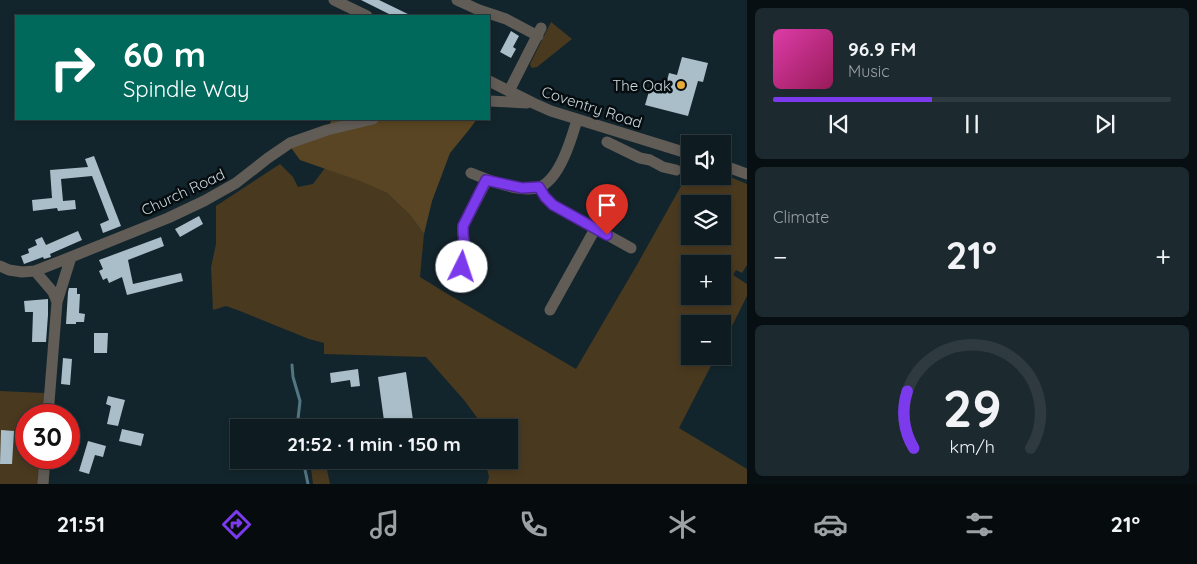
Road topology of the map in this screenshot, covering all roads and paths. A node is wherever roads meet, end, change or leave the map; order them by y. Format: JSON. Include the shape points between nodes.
{"nodes":[{"id":1,"x":334,"y":0,"type":"edge"},
{"id":2,"x":457,"y":0,"type":"edge"},
{"id":3,"x":365,"y":15,"type":"edge"},
{"id":4,"x":490,"y":82,"type":"edge"},
{"id":5,"x":509,"y":91,"type":"junction"},
{"id":6,"x":490,"y":101,"type":"edge"},
{"id":7,"x":533,"y":103,"type":"junction"},
{"id":8,"x":369,"y":120,"type":"edge"},
{"id":9,"x":577,"y":120,"type":"junction"},
{"id":10,"x":607,"y":142,"type":"dead end"},
{"id":11,"x":658,"y":143,"type":"junction"},
{"id":12,"x":681,"y":151,"type":"edge"},
{"id":13,"x":650,"y":160,"type":"junction"},
{"id":14,"x":731,"y":168,"type":"edge"},
{"id":15,"x":676,"y":170,"type":"dead end"},
{"id":16,"x":471,"y":173,"type":"dead end"},
{"id":17,"x":747,"y":174,"type":"edge"},
{"id":18,"x":486,"y":180,"type":"junction"},
{"id":19,"x":539,"y":187,"type":"junction"},
{"id":20,"x":595,"y":229,"type":"junction"},
{"id":21,"x":631,"y":248,"type":"dead end"},
{"id":22,"x":70,"y":258,"type":"junction"},
{"id":23,"x":0,"y":266,"type":"edge"},
{"id":24,"x":462,"y":267,"type":"dead end"},
{"id":25,"x":35,"y":271,"type":"junction"},
{"id":26,"x":57,"y":302,"type":"junction"},
{"id":27,"x":550,"y":310,"type":"dead end"},
{"id":28,"x":49,"y":404,"type":"edge"},
{"id":29,"x":44,"y":469,"type":"edge"},
{"id":30,"x":43,"y":484,"type":"edge"}],
"edges":[{"from":1,"to":3,"type":"street"},
{"from":2,"to":5,"type":"street","via":[[540,32]]},
{"from":4,"to":5,"type":"street","name":"Coventry Road"},
{"from":5,"to":7,"type":"street","name":"Coventry Road"},
{"from":6,"to":7,"type":"street"},
{"from":7,"to":9,"type":"street","name":"Coventry Road"},
{"from":8,"to":22,"type":"street","name":"Church Road","via":[[290,143],[236,183],[204,201]]},
{"from":9,"to":11,"type":"street","name":"Coventry Road"},
{"from":9,"to":19,"type":"street","via":[[560,164],[549,180]]},
{"from":10,"to":13,"type":"street"},
{"from":11,"to":12,"type":"street","name":"Coventry Road"},
{"from":11,"to":13,"type":"street"},
{"from":13,"to":15,"type":"street"},
{"from":14,"to":17,"type":"street"},
{"from":16,"to":18,"type":"street"},
{"from":18,"to":19,"type":"street","via":[[522,188]]},
{"from":18,"to":24,"type":"street","via":[[463,226],[465,249]]},
{"from":19,"to":20,"type":"street","via":[[553,205]]},
{"from":20,"to":21,"type":"street"},
{"from":20,"to":27,"type":"street"},
{"from":22,"to":25,"type":"street","name":"Church Road"},
{"from":22,"to":26,"type":"street"},
{"from":23,"to":25,"type":"street","via":[[22,272]]},
{"from":25,"to":26,"type":"street","via":[[54,292]]},
{"from":26,"to":28,"type":"street"},
{"from":29,"to":30,"type":"street"}]}
